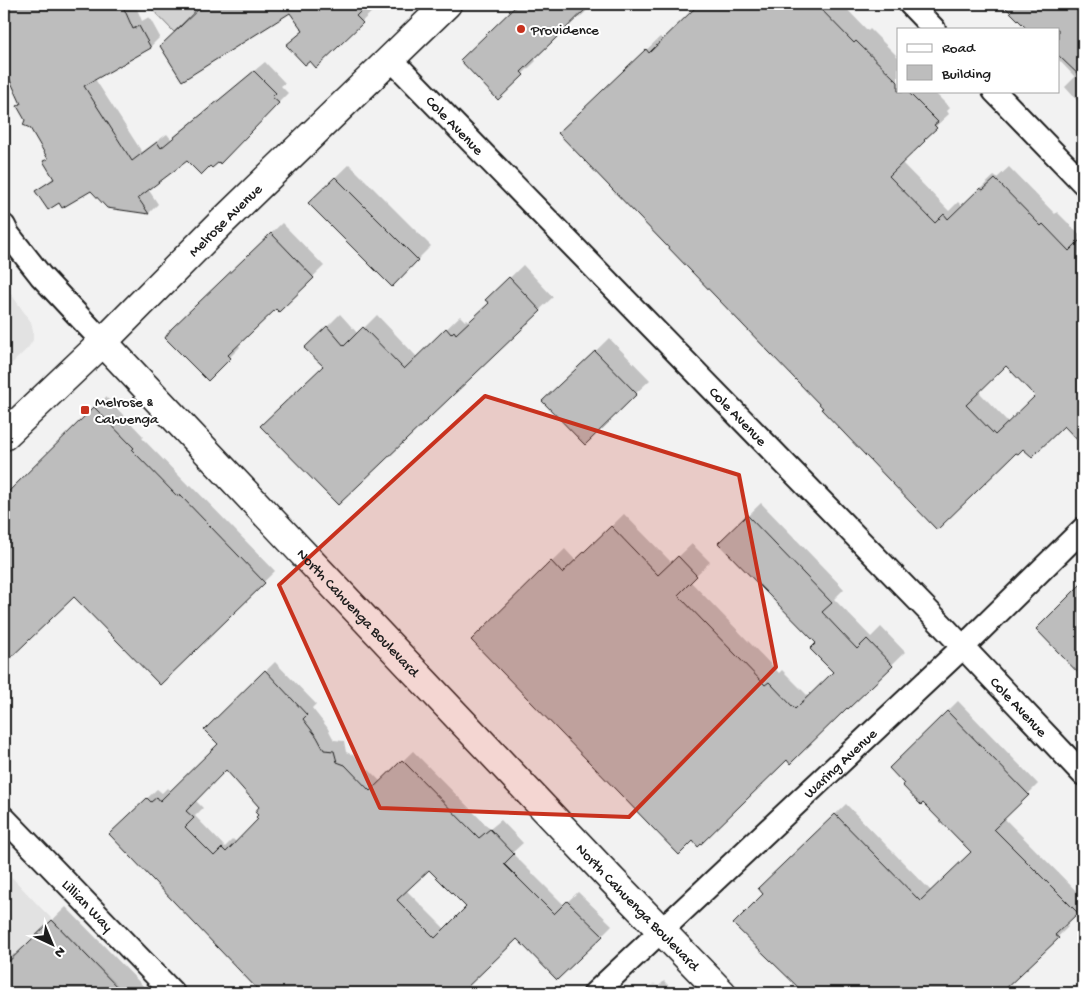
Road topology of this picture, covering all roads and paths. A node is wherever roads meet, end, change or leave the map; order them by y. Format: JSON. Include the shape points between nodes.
{"nodes":[{"id":1,"x":447,"y":4,"type":"edge"},
{"id":2,"x":910,"y":4,"type":"edge"},
{"id":3,"x":933,"y":28,"type":"edge"},
{"id":4,"x":391,"y":59,"type":"junction"},
{"id":5,"x":995,"y":92,"type":"edge"},
{"id":6,"x":1083,"y":184,"type":"edge"},
{"id":7,"x":4,"y":226,"type":"edge"},
{"id":8,"x":103,"y":342,"type":"junction"},
{"id":9,"x":4,"y":436,"type":"edge"},
{"id":10,"x":1083,"y":529,"type":"edge"},
{"id":11,"x":963,"y":647,"type":"junction"},
{"id":12,"x":1083,"y":774,"type":"edge"},
{"id":13,"x":4,"y":818,"type":"edge"},
{"id":14,"x":660,"y":930,"type":"junction"},
{"id":15,"x":173,"y":993,"type":"edge"},
{"id":16,"x":595,"y":993,"type":"edge"},
{"id":17,"x":722,"y":993,"type":"edge"}],
"edges":[{"from":1,"to":4,"type":"main road","name":"Melrose Avenue"},
{"from":2,"to":3,"type":"street"},
{"from":4,"to":8,"type":"main road","name":"Melrose Avenue"},
{"from":4,"to":11,"type":"street","name":"Cole Avenue"},
{"from":5,"to":6,"type":"street"},
{"from":7,"to":8,"type":"street","name":"North Cahuenga Boulevard","via":[[41,276]]},
{"from":8,"to":9,"type":"main road","name":"Melrose Avenue"},
{"from":8,"to":14,"type":"main road","name":"North Cahuenga Boulevard"},
{"from":10,"to":11,"type":"street","name":"Waring Avenue"},
{"from":11,"to":12,"type":"street","name":"Cole Avenue"},
{"from":11,"to":14,"type":"street","name":"Waring Avenue"},
{"from":13,"to":15,"type":"street","name":"Lillian Way"},
{"from":14,"to":16,"type":"street","name":"Waring Avenue"},
{"from":14,"to":17,"type":"main road","name":"North Cahuenga Boulevard"}]}
